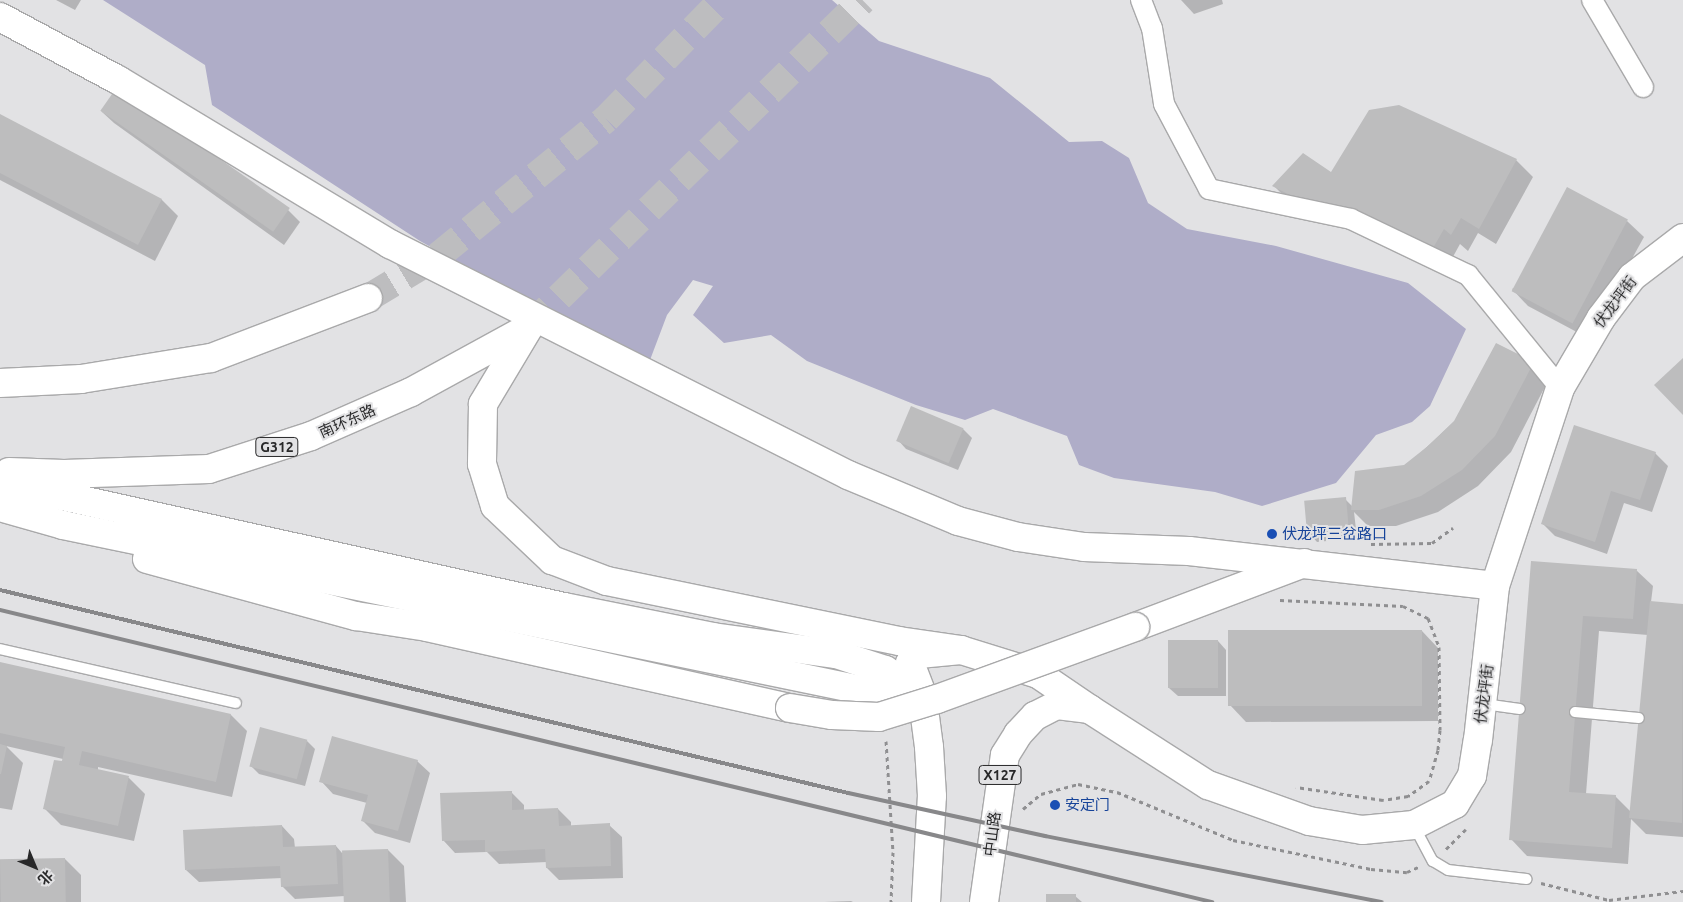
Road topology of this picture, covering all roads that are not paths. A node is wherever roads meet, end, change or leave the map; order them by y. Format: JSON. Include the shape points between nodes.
{"nodes":[{"id":1,"x":1141,"y":0,"type":"edge"},
{"id":2,"x":1592,"y":0,"type":"edge"},
{"id":3,"x":0,"y":16,"type":"edge"},
{"id":4,"x":1643,"y":87,"type":"dead end"},
{"id":5,"x":1683,"y":238,"type":"edge"},
{"id":6,"x":368,"y":298,"type":"tunnel mouth"},
{"id":7,"x":0,"y":365,"type":"edge"},
{"id":8,"x":81,"y":379,"type":"junction"},
{"id":9,"x":0,"y":383,"type":"edge"},
{"id":10,"x":1560,"y":388,"type":"junction"},
{"id":11,"x":0,"y":471,"type":"edge"},
{"id":12,"x":0,"y":482,"type":"edge"},
{"id":13,"x":0,"y":507,"type":"edge"},
{"id":14,"x":63,"y":525,"type":"junction"},
{"id":15,"x":1304,"y":563,"type":"junction"},
{"id":16,"x":1495,"y":586,"type":"junction"},
{"id":17,"x":0,"y":649,"type":"edge"},
{"id":18,"x":961,"y":650,"type":"junction"},
{"id":19,"x":922,"y":694,"type":"junction"},
{"id":20,"x":236,"y":703,"type":"dead end"},
{"id":21,"x":1484,"y":704,"type":"junction"},
{"id":22,"x":1520,"y":709,"type":"dead end"},
{"id":23,"x":1091,"y":710,"type":"junction"},
{"id":24,"x":1575,"y":712,"type":"dead end"},
{"id":25,"x":1639,"y":718,"type":"dead end"},
{"id":26,"x":1414,"y":826,"type":"junction"},
{"id":27,"x":1526,"y":879,"type":"road end"},
{"id":28,"x":926,"y":902,"type":"edge"},
{"id":29,"x":984,"y":902,"type":"edge"}],
"edges":[{"from":1,"to":10,"type":"street","via":[[1152,28],[1164,104],[1209,189],[1350,219],[1468,275]]},
{"from":2,"to":4,"type":"street"},
{"from":3,"to":15,"type":"main road","via":[[118,80],[390,244],[848,475],[958,521],[1018,536],[1084,547],[1189,551]]},
{"from":5,"to":10,"type":"main road","name":"伏龙坪街","number":"X127","via":[[1632,277],[1601,318]]},
{"from":6,"to":8,"type":"main road","via":[[211,358]]},
{"from":7,"to":8,"type":"main road"},
{"from":8,"to":9,"type":"main road"},
{"from":10,"to":16,"type":"main road","name":"伏龙坪街","number":"X127"},
{"from":11,"to":18,"type":"main road","name":"南环东路","number":"G312","via":[[64,474],[209,469],[311,436],[412,392],[529,327],[484,404],[482,464],[495,506],[552,560],[607,581],[900,641]]},
{"from":12,"to":19,"type":"main road","via":[[564,608],[713,637],[836,654],[885,670]]},
{"from":13,"to":14,"type":"main road"},
{"from":14,"to":15,"type":"main road","bridge":true,"via":[[84,540],[220,581],[356,616],[427,627],[790,708],[832,715],[879,717],[937,699]]},
{"from":14,"to":19,"type":"main road","via":[[885,695]]},
{"from":15,"to":16,"type":"main road","via":[[1400,578]]},
{"from":16,"to":21,"type":"main road","name":"伏龙坪街","number":"X127"},
{"from":17,"to":20,"type":"lane"},
{"from":18,"to":19,"type":"main road","via":[[918,654],[910,663]]},
{"from":18,"to":23,"type":"main road","name":"伏龙坪街","via":[[1038,674]]},
{"from":19,"to":28,"type":"main road","via":[[932,796]]},
{"from":21,"to":22,"type":"lane"},
{"from":21,"to":26,"type":"main road","name":"伏龙坪街","number":"X127","via":[[1472,776],[1455,804]]},
{"from":23,"to":26,"type":"main road","name":"伏龙坪街","number":"X127","via":[[1208,785],[1309,821],[1362,830]]},
{"from":23,"to":29,"type":"main road","name":"中山路","number":"X127","via":[[1057,705],[1042,713],[1018,734],[1005,754]]},
{"from":24,"to":25,"type":"lane"},
{"from":26,"to":27,"type":"lane","via":[[1433,861],[1448,870]]}]}
